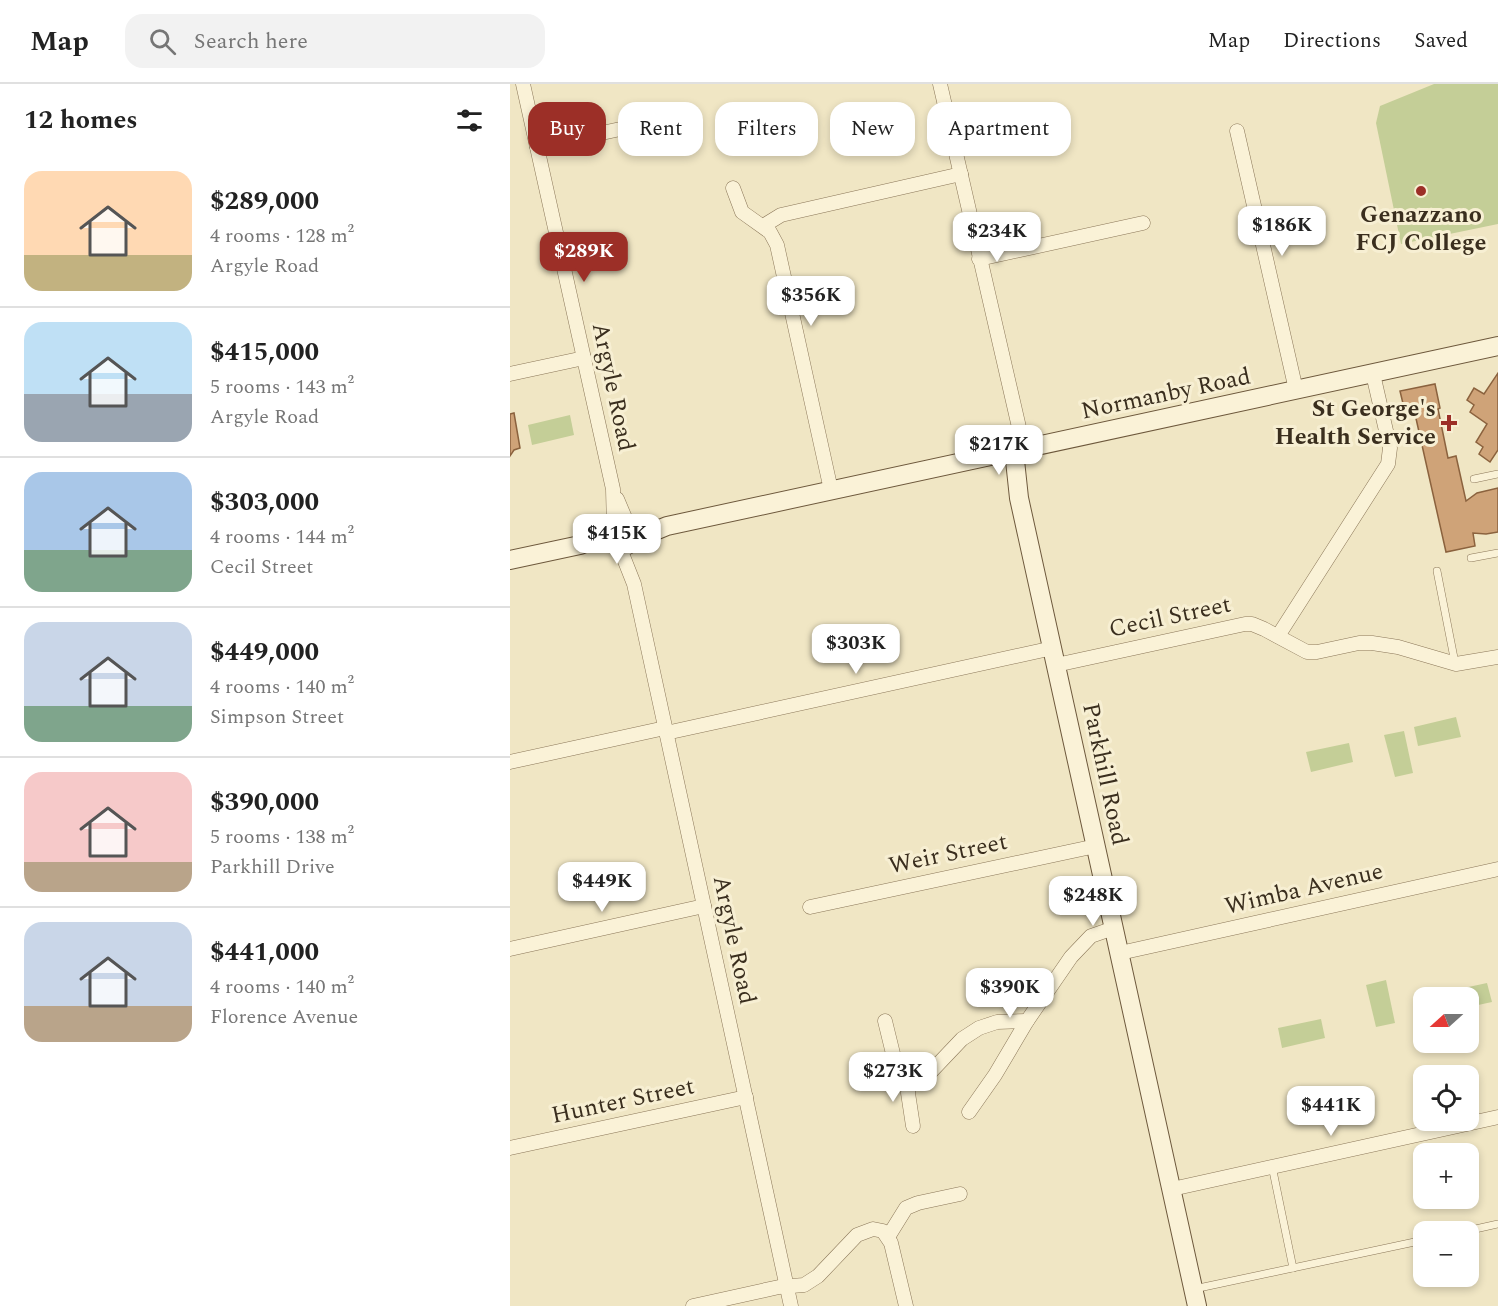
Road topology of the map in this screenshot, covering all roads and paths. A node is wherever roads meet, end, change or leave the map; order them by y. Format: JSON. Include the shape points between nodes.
{"nodes":[{"id":1,"x":523,"y":84,"type":"edge"},
{"id":2,"x":940,"y":84,"type":"edge"},
{"id":3,"x":528,"y":106,"type":"edge"},
{"id":4,"x":1237,"y":131,"type":"dead end"},
{"id":5,"x":539,"y":156,"type":"edge"},
{"id":6,"x":961,"y":174,"type":"junction"},
{"id":7,"x":734,"y":188,"type":"dead end"},
{"id":8,"x":1143,"y":223,"type":"dead end"},
{"id":9,"x":763,"y":226,"type":"junction"},
{"id":10,"x":980,"y":259,"type":"junction"},
{"id":11,"x":1498,"y":346,"type":"edge"},
{"id":12,"x":584,"y":358,"type":"junction"},
{"id":13,"x":510,"y":374,"type":"edge"},
{"id":14,"x":1373,"y":374,"type":"junction"},
{"id":15,"x":1296,"y":390,"type":"junction"},
{"id":16,"x":1014,"y":451,"type":"junction"},
{"id":17,"x":1498,"y":474,"type":"edge"},
{"id":18,"x":1474,"y":479,"type":"dead end"},
{"id":19,"x":831,"y":490,"type":"junction"},
{"id":20,"x":623,"y":535,"type":"junction"},
{"id":21,"x":1498,"y":553,"type":"edge"},
{"id":22,"x":1471,"y":558,"type":"dead end"},
{"id":23,"x":510,"y":560,"type":"edge"},
{"id":24,"x":1437,"y":572,"type":"dead end"},
{"id":25,"x":1278,"y":636,"type":"junction"},
{"id":26,"x":1054,"y":657,"type":"junction"},
{"id":27,"x":1498,"y":657,"type":"edge"},
{"id":28,"x":1456,"y":664,"type":"junction"},
{"id":29,"x":665,"y":730,"type":"junction"},
{"id":30,"x":510,"y":762,"type":"edge"},
{"id":31,"x":1096,"y":846,"type":"junction"},
{"id":32,"x":1498,"y":868,"type":"edge"},
{"id":33,"x":704,"y":906,"type":"junction"},
{"id":34,"x":810,"y":907,"type":"dead end"},
{"id":35,"x":1117,"y":940,"type":"junction"},
{"id":36,"x":510,"y":949,"type":"edge"},
{"id":37,"x":885,"y":1021,"type":"dead end"},
{"id":38,"x":1027,"y":1022,"type":"junction"},
{"id":39,"x":910,"y":1081,"type":"junction"},
{"id":40,"x":746,"y":1097,"type":"junction"},
{"id":41,"x":969,"y":1112,"type":"dead end"},
{"id":42,"x":1498,"y":1117,"type":"edge"},
{"id":43,"x":913,"y":1126,"type":"dead end"},
{"id":44,"x":510,"y":1148,"type":"edge"},
{"id":45,"x":1272,"y":1166,"type":"junction"},
{"id":46,"x":1172,"y":1189,"type":"junction"},
{"id":47,"x":960,"y":1194,"type":"dead end"},
{"id":48,"x":1498,"y":1224,"type":"edge"},
{"id":49,"x":1479,"y":1228,"type":"edge"},
{"id":50,"x":888,"y":1237,"type":"junction"},
{"id":51,"x":1413,"y":1242,"type":"edge"},
{"id":52,"x":1293,"y":1268,"type":"junction"},
{"id":53,"x":787,"y":1287,"type":"junction"},
{"id":54,"x":1196,"y":1298,"type":"edge"},
{"id":55,"x":693,"y":1306,"type":"edge"},
{"id":56,"x":791,"y":1306,"type":"edge"},
{"id":57,"x":906,"y":1306,"type":"edge"}],
"edges":[{"from":1,"to":3,"type":"street","name":"Argyle Road"},
{"from":2,"to":6,"type":"street"},
{"from":4,"to":15,"type":"street"},
{"from":5,"to":12,"type":"street","name":"Argyle Road"},
{"from":6,"to":9,"type":"street","via":[[781,215]]},
{"from":6,"to":10,"type":"street"},
{"from":7,"to":9,"type":"street","via":[[742,212]]},
{"from":8,"to":10,"type":"street"},
{"from":9,"to":19,"type":"street","via":[[777,245]]},
{"from":10,"to":16,"type":"street"},
{"from":11,"to":14,"type":"street","name":"Normanby Road"},
{"from":12,"to":13,"type":"street"},
{"from":12,"to":20,"type":"street","name":"Argyle Road"},
{"from":14,"to":15,"type":"street","name":"Normanby Road"},
{"from":14,"to":25,"type":"street","via":[[1390,448],[1388,464]]},
{"from":15,"to":16,"type":"street","name":"Normanby Road"},
{"from":16,"to":19,"type":"street","name":"Normanby Road"},
{"from":16,"to":26,"type":"street","name":"Parkhill Road","via":[[1019,498]]},
{"from":17,"to":18,"type":"lane"},
{"from":19,"to":20,"type":"street","name":"Normanby Road"},
{"from":20,"to":23,"type":"street","name":"Normanby Road"},
{"from":20,"to":29,"type":"street","name":"Argyle Road"},
{"from":21,"to":22,"type":"lane"},
{"from":24,"to":28,"type":"lane"},
{"from":25,"to":26,"type":"street","name":"Cecil Street","via":[[1252,624],[1237,625]]},
{"from":25,"to":28,"type":"street","name":"Cecil Street","via":[[1307,652],[1372,643],[1398,646]]},
{"from":26,"to":29,"type":"street","name":"Cecil Street"},
{"from":26,"to":31,"type":"street","name":"Parkhill Road"},
{"from":27,"to":28,"type":"street","name":"Cecil Street"},
{"from":29,"to":30,"type":"street","name":"Cecil Street"},
{"from":29,"to":33,"type":"street","name":"Argyle Road"},
{"from":31,"to":34,"type":"street","name":"Weir Street"},
{"from":31,"to":35,"type":"street","name":"Parkhill Road"},
{"from":32,"to":35,"type":"street","name":"Wimba Avenue"},
{"from":33,"to":36,"type":"street"},
{"from":33,"to":40,"type":"street","name":"Argyle Road"},
{"from":35,"to":38,"type":"street","name":"Wimba Avenue","via":[[1079,949]]},
{"from":35,"to":46,"type":"street","name":"Parkhill Road"},
{"from":37,"to":39,"type":"street","via":[[897,1070]]},
{"from":38,"to":39,"type":"street","via":[[997,1022],[979,1028],[924,1079]]},
{"from":38,"to":41,"type":"street"},
{"from":39,"to":43,"type":"street"},
{"from":40,"to":44,"type":"street","name":"Hunter Street"},
{"from":40,"to":53,"type":"street","name":"Argyle Road"},
{"from":42,"to":45,"type":"street"},
{"from":45,"to":46,"type":"street"},
{"from":45,"to":52,"type":"lane"},
{"from":46,"to":54,"type":"street","name":"Parkhill Road"},
{"from":47,"to":50,"type":"street","via":[[906,1208]]},
{"from":48,"to":49,"type":"lane"},
{"from":50,"to":53,"type":"street","via":[[878,1229],[862,1232],[812,1281]]},
{"from":50,"to":57,"type":"street"},
{"from":51,"to":52,"type":"lane"},
{"from":52,"to":54,"type":"lane"},
{"from":53,"to":55,"type":"street"},
{"from":53,"to":56,"type":"street","name":"Argyle Road"}]}
